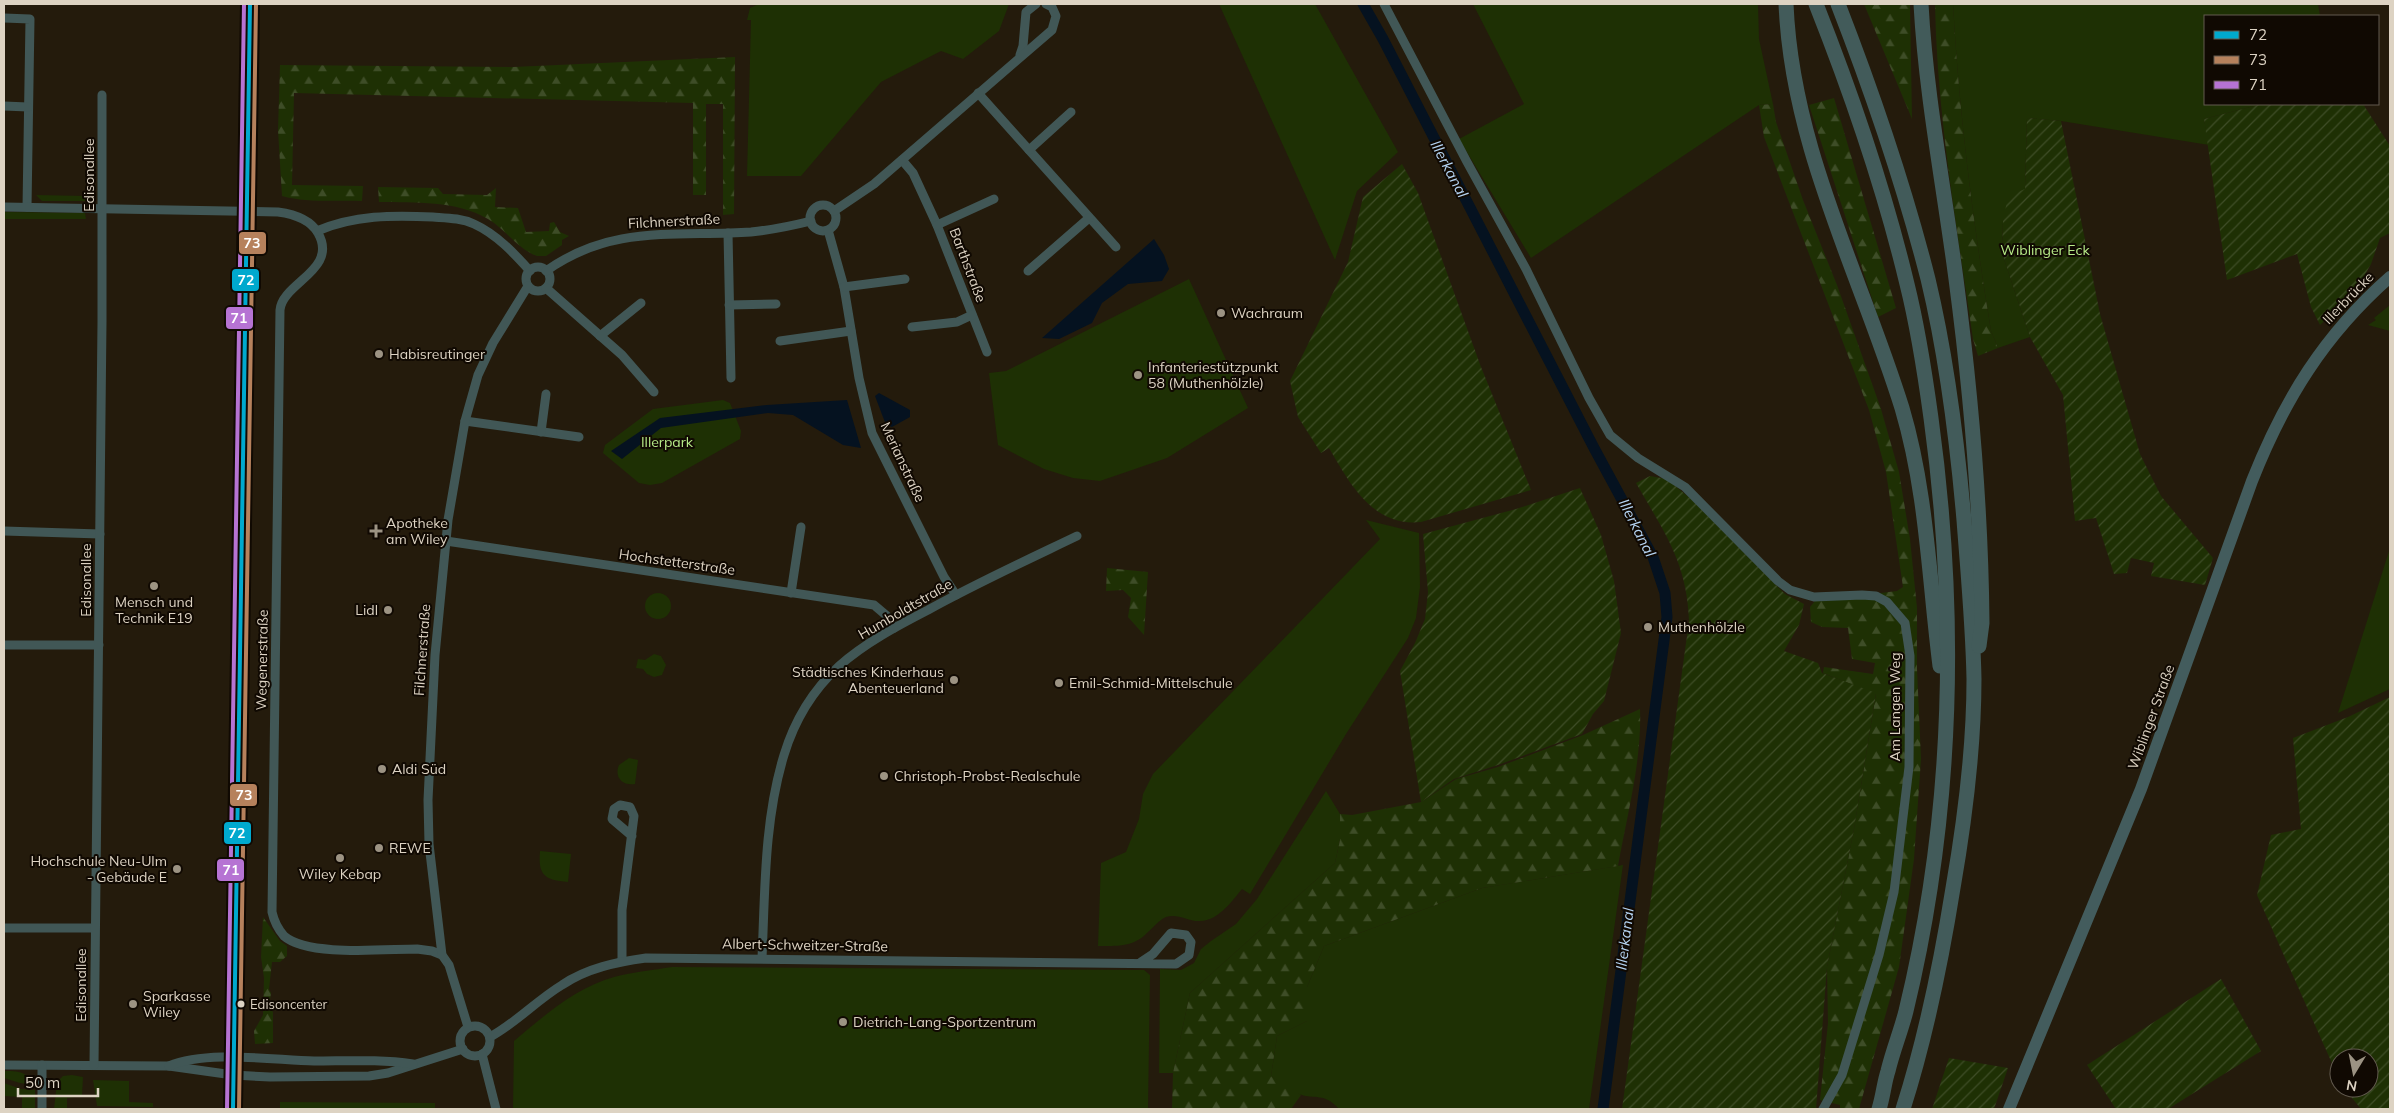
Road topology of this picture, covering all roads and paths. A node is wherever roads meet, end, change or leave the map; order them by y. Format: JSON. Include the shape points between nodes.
{"nodes":[{"id":1,"x":250,"y":4,"type":"edge"},
{"id":2,"x":1036,"y":4,"type":"edge"},
{"id":3,"x":1046,"y":4,"type":"edge"},
{"id":4,"x":1384,"y":4,"type":"edge"},
{"id":5,"x":1786,"y":4,"type":"edge"},
{"id":6,"x":1816,"y":4,"type":"edge"},
{"id":7,"x":1838,"y":4,"type":"edge"},
{"id":8,"x":1921,"y":4,"type":"edge"},
{"id":9,"x":4,"y":18,"type":"edge"},
{"id":10,"x":1020,"y":56,"type":"junction"},
{"id":11,"x":978,"y":92,"type":"junction"},
{"id":12,"x":102,"y":95,"type":"dead end"},
{"id":13,"x":4,"y":106,"type":"edge"},
{"id":14,"x":28,"y":107,"type":"junction"},
{"id":15,"x":1071,"y":112,"type":"dead end"},
{"id":16,"x":1029,"y":150,"type":"junction"},
{"id":17,"x":902,"y":160,"type":"junction"},
{"id":18,"x":994,"y":199,"type":"dead end"},
{"id":19,"x":4,"y":207,"type":"edge"},
{"id":20,"x":27,"y":207,"type":"junction"},
{"id":21,"x":103,"y":208,"type":"junction"},
{"id":22,"x":248,"y":210,"type":"junction"},
{"id":23,"x":834,"y":211,"type":"junction"},
{"id":24,"x":1089,"y":218,"type":"junction"},
{"id":25,"x":811,"y":221,"type":"junction"},
{"id":26,"x":937,"y":225,"type":"junction"},
{"id":27,"x":828,"y":230,"type":"junction"},
{"id":28,"x":318,"y":233,"type":"junction"},
{"id":29,"x":728,"y":233,"type":"junction"},
{"id":30,"x":1116,"y":247,"type":"dead end"},
{"id":31,"x":530,"y":271,"type":"junction"},
{"id":32,"x":546,"y":271,"type":"junction"},
{"id":33,"x":1028,"y":271,"type":"dead end"},
{"id":34,"x":2390,"y":277,"type":"edge"},
{"id":35,"x":905,"y":279,"type":"dead end"},
{"id":36,"x":528,"y":286,"type":"junction"},
{"id":37,"x":844,"y":287,"type":"junction"},
{"id":38,"x":546,"y":288,"type":"junction"},
{"id":39,"x":641,"y":303,"type":"dead end"},
{"id":40,"x":776,"y":304,"type":"dead end"},
{"id":41,"x":729,"y":305,"type":"junction"},
{"id":42,"x":972,"y":315,"type":"junction"},
{"id":43,"x":912,"y":327,"type":"dead end"},
{"id":44,"x":851,"y":331,"type":"junction"},
{"id":45,"x":600,"y":336,"type":"junction"},
{"id":46,"x":2329,"y":340,"type":"joint"},
{"id":47,"x":780,"y":341,"type":"dead end"},
{"id":48,"x":987,"y":352,"type":"dead end"},
{"id":49,"x":730,"y":378,"type":"dead end"},
{"id":50,"x":654,"y":392,"type":"dead end"},
{"id":51,"x":546,"y":394,"type":"dead end"},
{"id":52,"x":465,"y":421,"type":"junction"},
{"id":53,"x":541,"y":432,"type":"junction"},
{"id":54,"x":579,"y":437,"type":"dead end"},
{"id":55,"x":801,"y":527,"type":"dead end"},
{"id":56,"x":4,"y":532,"type":"edge"},
{"id":57,"x":100,"y":534,"type":"junction"},
{"id":58,"x":1077,"y":536,"type":"dead end"},
{"id":59,"x":446,"y":541,"type":"junction"},
{"id":60,"x":791,"y":593,"type":"junction"},
{"id":61,"x":956,"y":594,"type":"junction"},
{"id":62,"x":894,"y":628,"type":"junction"},
{"id":63,"x":4,"y":645,"type":"edge"},
{"id":64,"x":99,"y":645,"type":"junction"},
{"id":65,"x":1974,"y":680,"type":"junction"},
{"id":66,"x":1946,"y":712,"type":"junction"},
{"id":67,"x":632,"y":836,"type":"dead end"},
{"id":68,"x":4,"y":928,"type":"edge"},
{"id":69,"x":95,"y":928,"type":"junction"},
{"id":70,"x":442,"y":955,"type":"junction"},
{"id":71,"x":762,"y":958,"type":"junction"},
{"id":72,"x":622,"y":961,"type":"junction"},
{"id":73,"x":1141,"y":962,"type":"junction"},
{"id":74,"x":468,"y":1027,"type":"junction"},
{"id":75,"x":490,"y":1037,"type":"junction"},
{"id":76,"x":463,"y":1049,"type":"junction"},
{"id":77,"x":482,"y":1054,"type":"junction"},
{"id":78,"x":233,"y":1058,"type":"junction"},
{"id":79,"x":414,"y":1064,"type":"junction"},
{"id":80,"x":4,"y":1065,"type":"edge"},
{"id":81,"x":42,"y":1065,"type":"junction"},
{"id":82,"x":94,"y":1065,"type":"junction"},
{"id":83,"x":170,"y":1066,"type":"junction"},
{"id":84,"x":233,"y":1075,"type":"junction"},
{"id":85,"x":1879,"y":1107,"type":"edge"},
{"id":86,"x":42,"y":1109,"type":"edge"},
{"id":87,"x":233,"y":1109,"type":"edge"},
{"id":88,"x":496,"y":1109,"type":"edge"},
{"id":89,"x":1823,"y":1109,"type":"edge"},
{"id":90,"x":1903,"y":1109,"type":"edge"},
{"id":91,"x":2008,"y":1109,"type":"edge"}],
"edges":[{"from":1,"to":22,"type":"main road"},
{"from":2,"to":10,"type":"street","via":[[1026,12],[1024,46]]},
{"from":3,"to":10,"type":"street","via":[[1055,11],[1055,26]]},
{"from":4,"to":89,"type":"street","name":"Am Langen Weg","via":[[1526,269],[1610,435],[1638,458],[1685,487],[1778,582],[1790,590],[1814,598],[1876,596],[1887,602],[1905,623],[1911,669],[1909,768],[1894,892],[1879,955],[1842,1076]]},
{"from":5,"to":66,"type":"highway","via":[[1799,109],[1826,197],[1903,411],[1922,501]]},
{"from":6,"to":66,"type":"highway","via":[[1863,130],[1886,203],[1908,287],[1924,371],[1936,457],[1948,600]]},
{"from":7,"to":65,"type":"highway","via":[[1886,133],[1928,280],[1958,456]]},
{"from":8,"to":65,"type":"highway","via":[[1977,476],[1982,622]]},
{"from":9,"to":14,"type":"street","via":[[30,19]]},
{"from":10,"to":11,"type":"street"},
{"from":11,"to":16,"type":"street"},
{"from":11,"to":17,"type":"street"},
{"from":12,"to":21,"type":"street","name":"Edisonallee"},
{"from":13,"to":14,"type":"street"},
{"from":14,"to":20,"type":"street"},
{"from":15,"to":16,"type":"street"},
{"from":16,"to":24,"type":"street"},
{"from":17,"to":23,"type":"street","via":[[867,190]]},
{"from":17,"to":26,"type":"street","name":"Barthstraße","via":[[913,173]]},
{"from":18,"to":26,"type":"street","name":"Barthstraße"},
{"from":19,"to":20,"type":"street"},
{"from":20,"to":21,"type":"street"},
{"from":21,"to":22,"type":"street"},
{"from":21,"to":57,"type":"street","name":"Edisonallee"},
{"from":22,"to":28,"type":"street","via":[[289,213],[309,223]]},
{"from":22,"to":78,"type":"main road"},
{"from":23,"to":25,"type":"street","via":[[826,205],[817,207]]},
{"from":23,"to":27,"type":"street","via":[[836,221]]},
{"from":24,"to":30,"type":"street"},
{"from":24,"to":33,"type":"street"},
{"from":25,"to":27,"type":"street","via":[[819,230]]},
{"from":25,"to":29,"type":"street","name":"Filchnerstraße","via":[[763,231]]},
{"from":26,"to":42,"type":"street","name":"Barthstraße"},
{"from":27,"to":37,"type":"street","name":"Merianstraße"},
{"from":28,"to":31,"type":"street","via":[[341,222],[363,218],[394,215],[453,219],[468,222],[495,238]]},
{"from":28,"to":70,"type":"street","name":"Wegenerstraße","via":[[323,247],[318,261],[308,276],[282,299],[280,310],[272,912],[284,935],[311,948],[417,949],[432,950]]},
{"from":29,"to":32,"type":"street","name":"Filchnerstraße","via":[[615,239],[579,251]]},
{"from":29,"to":41,"type":"street"},
{"from":31,"to":32,"type":"street","via":[[536,268]]},
{"from":31,"to":36,"type":"street","name":"Filchnerstraße","via":[[526,276]]},
{"from":32,"to":38,"type":"street","via":[[549,281]]},
{"from":34,"to":46,"type":"main road","name":"Illerbrücke"},
{"from":35,"to":37,"type":"street"},
{"from":36,"to":38,"type":"street","via":[[535,291]]},
{"from":36,"to":52,"type":"street","name":"Filchnerstraße","via":[[492,343],[478,375]]},
{"from":37,"to":44,"type":"street","name":"Merianstraße"},
{"from":38,"to":45,"type":"street"},
{"from":39,"to":45,"type":"street"},
{"from":40,"to":41,"type":"street"},
{"from":41,"to":49,"type":"street"},
{"from":42,"to":43,"type":"street","name":"Barthstraße","via":[[957,322]]},
{"from":42,"to":48,"type":"street","name":"Barthstraße"},
{"from":44,"to":47,"type":"street"},
{"from":44,"to":61,"type":"street","name":"Merianstraße","via":[[872,433],[944,577]]},
{"from":45,"to":50,"type":"street","via":[[622,355]]},
{"from":46,"to":91,"type":"main road","name":"Wiblinger Straße","via":[[2288,402],[2260,459],[2152,763]]},
{"from":51,"to":53,"type":"street"},
{"from":52,"to":53,"type":"street"},
{"from":52,"to":59,"type":"street","name":"Filchnerstraße"},
{"from":53,"to":54,"type":"street"},
{"from":55,"to":60,"type":"street"},
{"from":56,"to":57,"type":"street"},
{"from":57,"to":64,"type":"street","name":"Edisonallee"},
{"from":58,"to":61,"type":"street","name":"Humboldtstraße"},
{"from":59,"to":60,"type":"street","name":"Hochstetterstraße"},
{"from":59,"to":70,"type":"street","name":"Filchnerstraße","via":[[431,710],[428,800]]},
{"from":60,"to":62,"type":"street","name":"Hochstetterstraße","via":[[874,605],[887,616]]},
{"from":61,"to":62,"type":"street","name":"Humboldtstraße"},
{"from":62,"to":71,"type":"street","name":"Humboldtstraße","via":[[847,659],[830,675],[804,710],[788,744],[771,826]]},
{"from":63,"to":64,"type":"street"},
{"from":64,"to":69,"type":"street","name":"Edisonallee"},
{"from":65,"to":90,"type":"highway","via":[[1966,803],[1954,885],[1940,967]]},
{"from":66,"to":85,"type":"highway","via":[[1930,887],[1906,1012]]},
{"from":67,"to":72,"type":"street","via":[[622,910]]},
{"from":68,"to":69,"type":"street"},
{"from":69,"to":82,"type":"street","name":"Edisonallee"},
{"from":70,"to":74,"type":"street","name":"Filchnerstraße","via":[[449,965]]},
{"from":71,"to":72,"type":"street","name":"Albert-Schweitzer-Straße","via":[[676,957]]},
{"from":71,"to":73,"type":"street","name":"Albert-Schweitzer-Straße"},
{"from":72,"to":75,"type":"street","name":"Albert-Schweitzer-Straße","via":[[562,984]]},
{"from":73,"to":73,"type":"street","name":"Albert-Schweitzer-Straße","via":[[1181,962],[1189,954],[1191,942],[1186,935],[1171,934]]},
{"from":74,"to":75,"type":"street","via":[[482,1027]]},
{"from":74,"to":76,"type":"street","via":[[461,1036]]},
{"from":75,"to":77,"type":"street","name":"Albert-Schweitzer-Straße","via":[[489,1048]]},
{"from":76,"to":77,"type":"street","via":[[470,1055]]},
{"from":76,"to":79,"type":"street"},
{"from":77,"to":88,"type":"street"},
{"from":78,"to":79,"type":"street","via":[[389,1060]]},
{"from":78,"to":83,"type":"street","via":[[179,1062]]},
{"from":78,"to":84,"type":"main road"},
{"from":79,"to":84,"type":"street","via":[[369,1076]]},
{"from":80,"to":81,"type":"street"},
{"from":81,"to":82,"type":"street"},
{"from":81,"to":86,"type":"street"},
{"from":82,"to":83,"type":"street"},
{"from":83,"to":84,"type":"street"},
{"from":84,"to":87,"type":"main road"}]}
